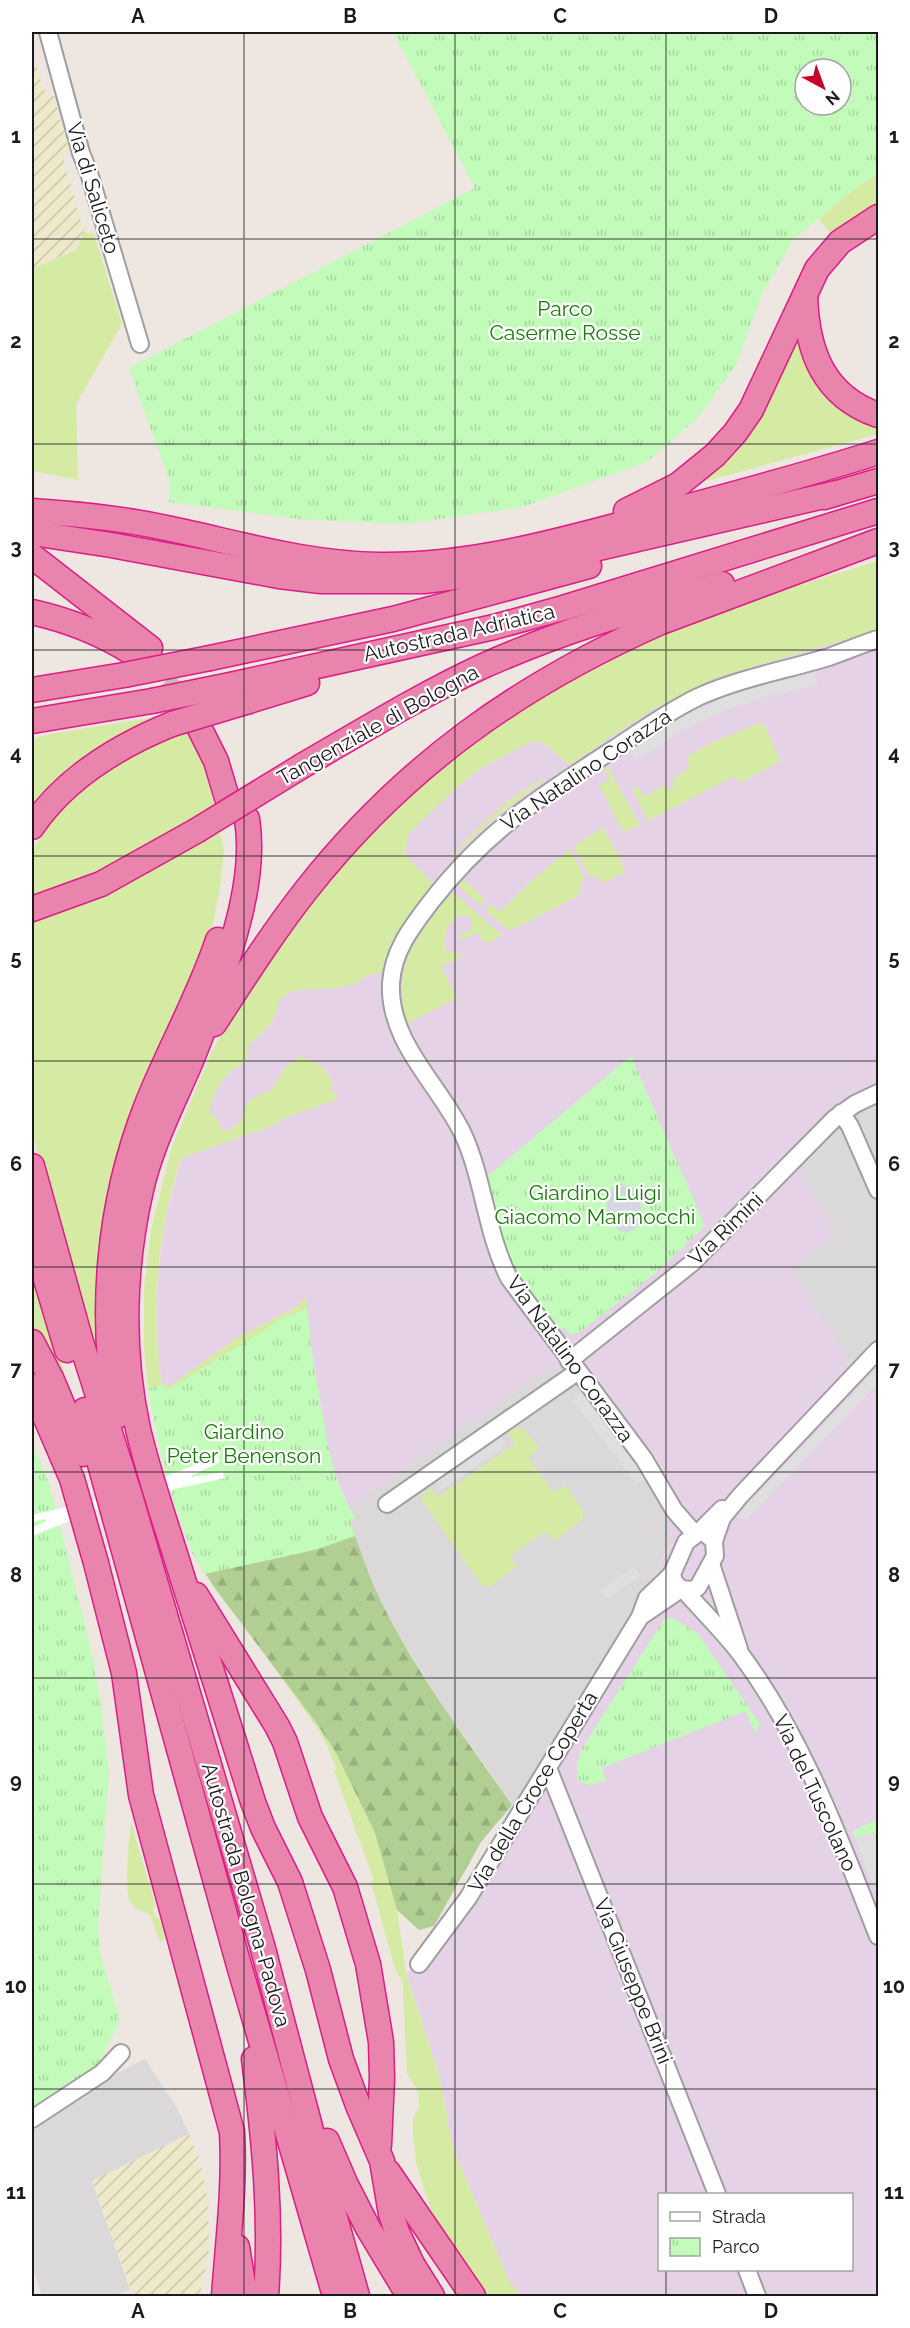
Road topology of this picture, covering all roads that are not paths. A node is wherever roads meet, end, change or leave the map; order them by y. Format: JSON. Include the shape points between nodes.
{"nodes":[{"id":1,"x":48,"y":32,"type":"edge"},
{"id":2,"x":879,"y":217,"type":"edge"},
{"id":3,"x":879,"y":230,"type":"edge"},
{"id":4,"x":817,"y":269,"type":"junction"},
{"id":5,"x":805,"y":293,"type":"junction"},
{"id":6,"x":140,"y":344,"type":"dead end"},
{"id":7,"x":879,"y":416,"type":"edge"},
{"id":8,"x":879,"y":452,"type":"edge"},
{"id":9,"x":879,"y":481,"type":"edge"},
{"id":10,"x":837,"y":494,"type":"junction"},
{"id":11,"x":32,"y":511,"type":"edge"},
{"id":12,"x":879,"y":511,"type":"edge"},
{"id":13,"x":32,"y":533,"type":"edge"},
{"id":14,"x":879,"y":536,"type":"edge"},
{"id":15,"x":879,"y":541,"type":"edge"},
{"id":16,"x":499,"y":554,"type":"junction"},
{"id":17,"x":32,"y":556,"type":"edge"},
{"id":18,"x":32,"y":612,"type":"edge"},
{"id":19,"x":879,"y":639,"type":"edge"},
{"id":20,"x":136,"y":659,"type":"junction"},
{"id":21,"x":32,"y":690,"type":"edge"},
{"id":22,"x":242,"y":693,"type":"junction"},
{"id":23,"x":32,"y":721,"type":"edge"},
{"id":24,"x":206,"y":724,"type":"tunnel mouth"},
{"id":25,"x":234,"y":794,"type":"dead end"},
{"id":26,"x":32,"y":827,"type":"edge"},
{"id":27,"x":32,"y":909,"type":"edge"},
{"id":28,"x":192,"y":1059,"type":"junction"},
{"id":29,"x":879,"y":1093,"type":"edge"},
{"id":30,"x":841,"y":1113,"type":"junction"},
{"id":31,"x":32,"y":1166,"type":"edge"},
{"id":32,"x":879,"y":1190,"type":"edge"},
{"id":33,"x":32,"y":1232,"type":"edge"},
{"id":34,"x":32,"y":1342,"type":"edge"},
{"id":35,"x":879,"y":1350,"type":"edge"},
{"id":36,"x":573,"y":1366,"type":"junction"},
{"id":37,"x":33,"y":1388,"type":"edge"},
{"id":38,"x":130,"y":1496,"type":"junction"},
{"id":39,"x":740,"y":1496,"type":"junction"},
{"id":40,"x":387,"y":1504,"type":"dead end"},
{"id":41,"x":692,"y":1538,"type":"junction"},
{"id":42,"x":714,"y":1541,"type":"junction"},
{"id":43,"x":175,"y":1552,"type":"junction"},
{"id":44,"x":711,"y":1564,"type":"junction"},
{"id":45,"x":672,"y":1574,"type":"junction"},
{"id":46,"x":683,"y":1590,"type":"junction"},
{"id":47,"x":640,"y":1617,"type":"junction"},
{"id":48,"x":151,"y":1653,"type":"junction"},
{"id":49,"x":741,"y":1655,"type":"junction"},
{"id":50,"x":548,"y":1768,"type":"junction"},
{"id":51,"x":879,"y":1936,"type":"edge"},
{"id":52,"x":262,"y":1945,"type":"junction"},
{"id":53,"x":238,"y":1962,"type":"junction"},
{"id":54,"x":419,"y":1964,"type":"dead end"},
{"id":55,"x":121,"y":2053,"type":"dead end"},
{"id":56,"x":32,"y":2119,"type":"edge"},
{"id":57,"x":380,"y":2155,"type":"junction"},
{"id":58,"x":717,"y":2193,"type":"edge"},
{"id":59,"x":232,"y":2212,"type":"junction"},
{"id":60,"x":747,"y":2271,"type":"edge"},
{"id":61,"x":224,"y":2296,"type":"edge"},
{"id":62,"x":245,"y":2296,"type":"edge"},
{"id":63,"x":266,"y":2296,"type":"edge"},
{"id":64,"x":335,"y":2296,"type":"edge"},
{"id":65,"x":357,"y":2296,"type":"edge"},
{"id":66,"x":409,"y":2296,"type":"edge"},
{"id":67,"x":432,"y":2296,"type":"edge"},
{"id":68,"x":473,"y":2296,"type":"edge"},
{"id":69,"x":757,"y":2296,"type":"edge"}],
"edges":[{"from":1,"to":6,"type":"street","name":"Via di Saliceto"},
{"from":2,"to":4,"type":"highway","via":[[840,242]]},
{"from":3,"to":4,"type":"highway","via":[[844,247]]},
{"from":4,"to":5,"type":"highway"},
{"from":5,"to":7,"type":"highway","via":[[807,329],[822,370],[837,390]]},
{"from":5,"to":16,"type":"highway","via":[[752,410],[699,470],[648,502]]},
{"from":8,"to":16,"type":"highway","via":[[671,511]]},
{"from":9,"to":10,"type":"highway","name":"Autostrada Adriatica"},
{"from":10,"to":13,"type":"highway","via":[[495,572],[424,581],[321,581],[279,576]]},
{"from":10,"to":20,"type":"highway","name":"Autostrada Adriatica","bridge":true,"via":[[478,597],[307,638],[210,658]]},
{"from":11,"to":16,"type":"highway","via":[[103,516],[270,553],[325,561],[380,565]]},
{"from":12,"to":22,"type":"highway","name":"Autostrada Adriatica","via":[[562,608]]},
{"from":14,"to":27,"type":"highway","name":"Tangenziale di Bologna","bridge":true,"via":[[533,645],[437,688],[101,884]]},
{"from":15,"to":28,"type":"highway","via":[[630,636],[539,683],[482,720],[409,781],[330,861],[257,957]]},
{"from":17,"to":20,"type":"highway"},
{"from":18,"to":20,"type":"highway","via":[[115,641]]},
{"from":19,"to":36,"type":"street","name":"Via Natalino Corazza","via":[[700,697],[539,797],[460,866],[412,927],[397,955],[391,996],[400,1034],[462,1133],[494,1245],[509,1278]]},
{"from":20,"to":21,"type":"highway","name":"Autostrada Adriatica"},
{"from":22,"to":23,"type":"highway","bridge":true,"via":[[152,701]]},
{"from":22,"to":26,"type":"highway","bridge":true,"via":[[129,744],[91,767],[60,792]]},
{"from":24,"to":25,"type":"highway","via":[[216,761]]},
{"from":28,"to":38,"type":"highway","via":[[243,906],[249,860],[240,822],[224,920],[146,1108],[123,1186],[111,1255],[111,1383]]},
{"from":28,"to":43,"type":"highway","via":[[156,1139],[141,1189],[128,1275],[132,1396]]},
{"from":29,"to":30,"type":"street","name":"Via Rimini"},
{"from":30,"to":32,"type":"street"},
{"from":30,"to":36,"type":"street","name":"Via Rimini","via":[[692,1263]]},
{"from":31,"to":38,"type":"highway"},
{"from":33,"to":48,"type":"highway","via":[[99,1456]]},
{"from":34,"to":48,"type":"highway","via":[[78,1441]]},
{"from":35,"to":39,"type":"street","name":"Via della Croce Coperta"},
{"from":36,"to":40,"type":"street","name":"Via Rimini"},
{"from":36,"to":41,"type":"street","name":"Via Natalino Corazza","via":[[644,1459]]},
{"from":37,"to":59,"type":"highway","via":[[72,1479],[124,1673],[144,1807],[231,2132]]},
{"from":38,"to":52,"type":"highway","name":"Autostrada Bologna-Padova"},
{"from":39,"to":41,"type":"street","name":"Via della Croce Coperta"},
{"from":39,"to":42,"type":"street","name":"Via della Croce Coperta","via":[[722,1518]]},
{"from":41,"to":42,"type":"street","via":[[709,1536]]},
{"from":41,"to":45,"type":"street","name":"Via della Croce Coperta"},
{"from":42,"to":44,"type":"street","name":"Via della Croce Coperta","via":[[716,1552]]},
{"from":43,"to":57,"type":"highway","via":[[253,1802],[284,1866],[341,2059]]},
{"from":43,"to":57,"type":"highway","via":[[277,1726],[310,1817],[345,1887],[368,1964],[381,2042]]},
{"from":44,"to":46,"type":"street","name":"Via della Croce Coperta","via":[[698,1587]]},
{"from":44,"to":49,"type":"street","name":"Via del Tuscolano"},
{"from":45,"to":46,"type":"street"},
{"from":45,"to":47,"type":"street","name":"Via della Croce Coperta","via":[[647,1598]]},
{"from":46,"to":47,"type":"street","name":"Via della Croce Coperta"},
{"from":46,"to":49,"type":"street","name":"Via del Tuscolano"},
{"from":47,"to":50,"type":"street","name":"Via della Croce Coperta"},
{"from":48,"to":53,"type":"highway","name":"Autostrada Bologna-Padova"},
{"from":49,"to":51,"type":"street","name":"Via del Tuscolano","via":[[793,1737]]},
{"from":50,"to":54,"type":"street","name":"Via della Croce Coperta","via":[[468,1898]]},
{"from":50,"to":58,"type":"street","name":"Via Giuseppe Brini"},
{"from":52,"to":65,"type":"highway","name":"Autostrada Bologna-Padova"},
{"from":52,"to":66,"type":"highway","via":[[331,2153],[368,2228]]},
{"from":53,"to":63,"type":"highway","via":[[266,2171]]},
{"from":53,"to":64,"type":"highway","name":"Autostrada Bologna-Padova"},
{"from":55,"to":56,"type":"street","via":[[102,2073]]},
{"from":57,"to":67,"type":"highway","via":[[397,2232]]},
{"from":57,"to":68,"type":"highway","via":[[410,2207]]},
{"from":59,"to":61,"type":"highway"},
{"from":59,"to":62,"type":"highway"},
{"from":60,"to":69,"type":"street"}]}
